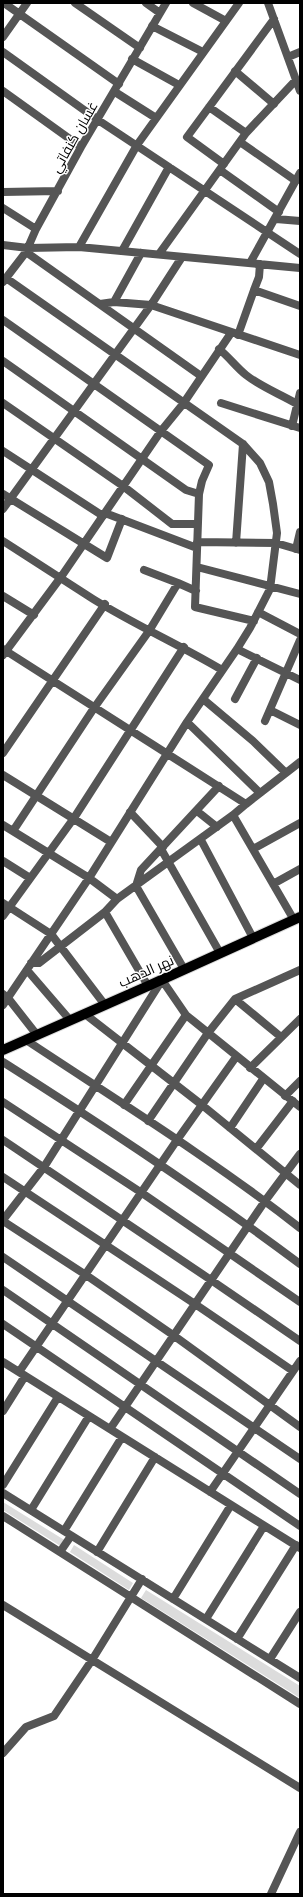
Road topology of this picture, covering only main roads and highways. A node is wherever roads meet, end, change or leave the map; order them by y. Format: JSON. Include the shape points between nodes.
{"nodes":[{"id":1,"x":297,"y":918,"type":"edge"},
{"id":2,"x":3,"y":1050,"type":"edge"}],
"edges":[{"from":1,"to":2,"type":"main road","name":"نهر الدهب"}]}
